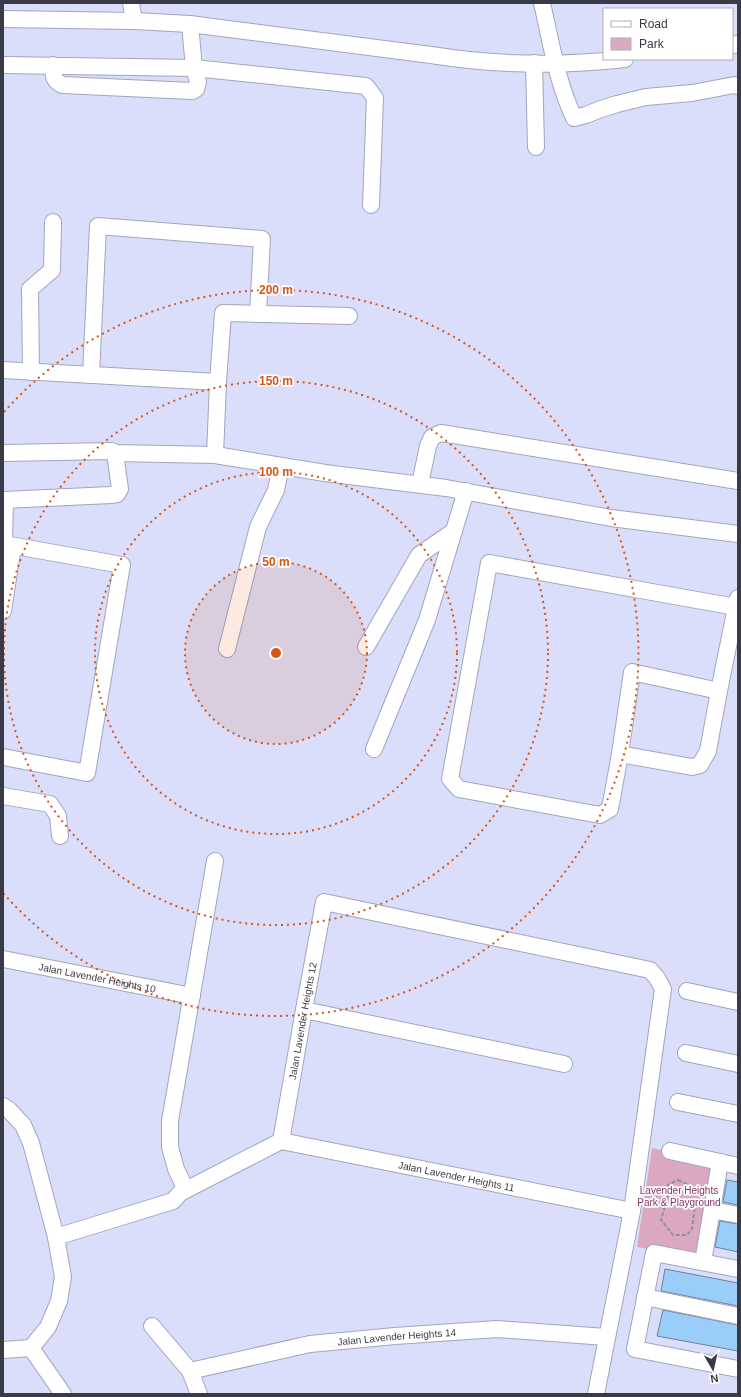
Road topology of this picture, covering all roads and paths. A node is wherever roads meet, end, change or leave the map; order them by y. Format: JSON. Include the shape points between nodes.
{"nodes":[{"id":1,"x":131,"y":3,"type":"edge"},
{"id":2,"x":542,"y":3,"type":"edge"},
{"id":3,"x":3,"y":19,"type":"edge"},
{"id":4,"x":134,"y":21,"type":"junction"},
{"id":5,"x":190,"y":24,"type":"junction"},
{"id":6,"x":615,"y":60,"type":"edge"},
{"id":7,"x":555,"y":62,"type":"junction"},
{"id":8,"x":534,"y":63,"type":"junction"},
{"id":9,"x":3,"y":65,"type":"edge"},
{"id":10,"x":53,"y":65,"type":"junction"},
{"id":11,"x":194,"y":68,"type":"junction"},
{"id":12,"x":738,"y":86,"type":"edge"},
{"id":13,"x":536,"y":147,"type":"dead end"},
{"id":14,"x":371,"y":205,"type":"dead end"},
{"id":15,"x":53,"y":222,"type":"dead end"},
{"id":16,"x":258,"y":314,"type":"junction"},
{"id":17,"x":349,"y":316,"type":"dead end"},
{"id":18,"x":3,"y":370,"type":"edge"},
{"id":19,"x":31,"y":372,"type":"junction"},
{"id":20,"x":91,"y":375,"type":"junction"},
{"id":21,"x":218,"y":382,"type":"junction"},
{"id":22,"x":3,"y":453,"type":"edge"},
{"id":23,"x":115,"y":453,"type":"junction"},
{"id":24,"x":215,"y":455,"type":"junction"},
{"id":25,"x":281,"y":466,"type":"junction"},
{"id":26,"x":738,"y":481,"type":"edge"},
{"id":27,"x":420,"y":484,"type":"junction"},
{"id":28,"x":466,"y":491,"type":"junction"},
{"id":29,"x":4,"y":500,"type":"edge"},
{"id":30,"x":454,"y":531,"type":"junction"},
{"id":31,"x":738,"y":534,"type":"edge"},
{"id":32,"x":13,"y":546,"type":"junction"},
{"id":33,"x":737,"y":602,"type":"edge"},
{"id":34,"x":3,"y":611,"type":"edge"},
{"id":35,"x":366,"y":647,"type":"dead end"},
{"id":36,"x":227,"y":649,"type":"dead end"},
{"id":37,"x":719,"y":691,"type":"junction"},
{"id":38,"x":374,"y":749,"type":"dead end"},
{"id":39,"x":620,"y":754,"type":"junction"},
{"id":40,"x":3,"y":757,"type":"edge"},
{"id":41,"x":3,"y":796,"type":"edge"},
{"id":42,"x":60,"y":836,"type":"dead end"},
{"id":43,"x":215,"y":861,"type":"dead end"},
{"id":44,"x":3,"y":959,"type":"edge"},
{"id":45,"x":687,"y":991,"type":"dead end"},
{"id":46,"x":192,"y":996,"type":"junction"},
{"id":47,"x":738,"y":1002,"type":"edge"},
{"id":48,"x":304,"y":1010,"type":"junction"},
{"id":49,"x":686,"y":1053,"type":"dead end"},
{"id":50,"x":564,"y":1064,"type":"dead end"},
{"id":51,"x":738,"y":1064,"type":"edge"},
{"id":52,"x":678,"y":1102,"type":"dead end"},
{"id":53,"x":3,"y":1106,"type":"edge"},
{"id":54,"x":738,"y":1114,"type":"edge"},
{"id":55,"x":281,"y":1141,"type":"junction"},
{"id":56,"x":670,"y":1151,"type":"dead end"},
{"id":57,"x":720,"y":1162,"type":"junction"},
{"id":58,"x":738,"y":1166,"type":"edge"},
{"id":59,"x":186,"y":1190,"type":"junction"},
{"id":60,"x":712,"y":1210,"type":"junction"},
{"id":61,"x":632,"y":1212,"type":"junction"},
{"id":62,"x":738,"y":1215,"type":"edge"},
{"id":63,"x":692,"y":1229,"type":"joint"},
{"id":64,"x":56,"y":1237,"type":"junction"},
{"id":65,"x":703,"y":1262,"type":"junction"},
{"id":66,"x":738,"y":1269,"type":"edge"},
{"id":67,"x":645,"y":1297,"type":"junction"},
{"id":68,"x":738,"y":1316,"type":"edge"},
{"id":69,"x":152,"y":1326,"type":"dead end"},
{"id":70,"x":606,"y":1337,"type":"junction"},
{"id":71,"x":31,"y":1348,"type":"junction"},
{"id":72,"x":3,"y":1350,"type":"edge"},
{"id":73,"x":738,"y":1369,"type":"edge"},
{"id":74,"x":190,"y":1371,"type":"junction"},
{"id":75,"x":63,"y":1394,"type":"edge"},
{"id":76,"x":199,"y":1394,"type":"edge"},
{"id":77,"x":596,"y":1394,"type":"edge"}],
"edges":[{"from":1,"to":4,"type":"street"},
{"from":2,"to":7,"type":"street"},
{"from":3,"to":4,"type":"street"},
{"from":4,"to":5,"type":"street"},
{"from":5,"to":8,"type":"street","via":[[461,60]]},
{"from":5,"to":11,"type":"street"},
{"from":6,"to":7,"type":"street"},
{"from":7,"to":8,"type":"street"},
{"from":7,"to":12,"type":"street","via":[[574,118],[601,108],[646,98]]},
{"from":8,"to":13,"type":"street"},
{"from":9,"to":10,"type":"street"},
{"from":10,"to":11,"type":"street"},
{"from":10,"to":11,"type":"street","via":[[54,77],[62,85],[192,91],[196,89],[198,82]]},
{"from":11,"to":14,"type":"street","via":[[366,86],[375,98]]},
{"from":15,"to":19,"type":"street","via":[[52,270],[30,289]]},
{"from":16,"to":17,"type":"street"},
{"from":16,"to":20,"type":"street","via":[[262,239],[98,226]]},
{"from":16,"to":21,"type":"street","via":[[223,313]]},
{"from":18,"to":19,"type":"street"},
{"from":19,"to":20,"type":"street"},
{"from":20,"to":21,"type":"street"},
{"from":21,"to":24,"type":"street"},
{"from":22,"to":23,"type":"street"},
{"from":23,"to":24,"type":"street"},
{"from":23,"to":29,"type":"street","via":[[120,489],[117,494]]},
{"from":24,"to":25,"type":"street"},
{"from":25,"to":27,"type":"street"},
{"from":25,"to":36,"type":"street","via":[[276,490],[258,527]]},
{"from":26,"to":27,"type":"street","via":[[441,433],[432,437],[428,446]]},
{"from":27,"to":28,"type":"street"},
{"from":28,"to":30,"type":"street"},
{"from":28,"to":31,"type":"street","via":[[611,518]]},
{"from":29,"to":32,"type":"street","via":[[4,544]]},
{"from":30,"to":35,"type":"street","via":[[419,556]]},
{"from":30,"to":38,"type":"street","via":[[427,620]]},
{"from":32,"to":34,"type":"street"},
{"from":32,"to":40,"type":"street","via":[[122,565],[88,773]]},
{"from":33,"to":37,"type":"street"},
{"from":33,"to":39,"type":"street","via":[[489,563],[450,779],[459,788],[600,815],[610,809]]},
{"from":37,"to":39,"type":"street","via":[[708,751],[700,764],[692,767]]},
{"from":37,"to":39,"type":"street","via":[[632,672]]},
{"from":41,"to":42,"type":"street","via":[[50,804],[58,816]]},
{"from":43,"to":46,"type":"street"},
{"from":44,"to":46,"type":"street","name":"Jalan Lavender Heights 10"},
{"from":45,"to":47,"type":"street"},
{"from":46,"to":59,"type":"street","via":[[170,1121],[170,1147],[176,1169]]},
{"from":48,"to":50,"type":"street"},
{"from":48,"to":55,"type":"street","name":"Jalan Lavender Heights 12"},
{"from":48,"to":61,"type":"street","name":"Jalan Lavender Heights 12","via":[[324,902],[650,970],[663,989]]},
{"from":49,"to":51,"type":"street"},
{"from":52,"to":54,"type":"street"},
{"from":53,"to":64,"type":"street","via":[[23,1125],[31,1143]]},
{"from":55,"to":59,"type":"street"},
{"from":55,"to":61,"type":"street","name":"Jalan Lavender Heights 11"},
{"from":56,"to":57,"type":"street"},
{"from":57,"to":58,"type":"street"},
{"from":57,"to":60,"type":"street"},
{"from":59,"to":64,"type":"street","via":[[173,1201]]},
{"from":60,"to":62,"type":"street"},
{"from":60,"to":65,"type":"street"},
{"from":61,"to":70,"type":"street"},
{"from":63,"to":63,"type":"path","via":[[687,1236],[673,1235],[662,1220],[668,1185],[678,1180],[696,1188],[700,1198],[695,1207]]},
{"from":64,"to":71,"type":"street","via":[[63,1277],[59,1301],[48,1327]]},
{"from":65,"to":66,"type":"street"},
{"from":65,"to":67,"type":"street","via":[[654,1253]]},
{"from":67,"to":68,"type":"street"},
{"from":67,"to":73,"type":"street","via":[[635,1349]]},
{"from":69,"to":74,"type":"street"},
{"from":70,"to":74,"type":"street","name":"Jalan Lavender Heights 14","via":[[497,1329],[395,1336],[310,1344]]},
{"from":70,"to":77,"type":"street"},
{"from":71,"to":72,"type":"street"},
{"from":71,"to":75,"type":"street"},
{"from":74,"to":76,"type":"street"}]}
